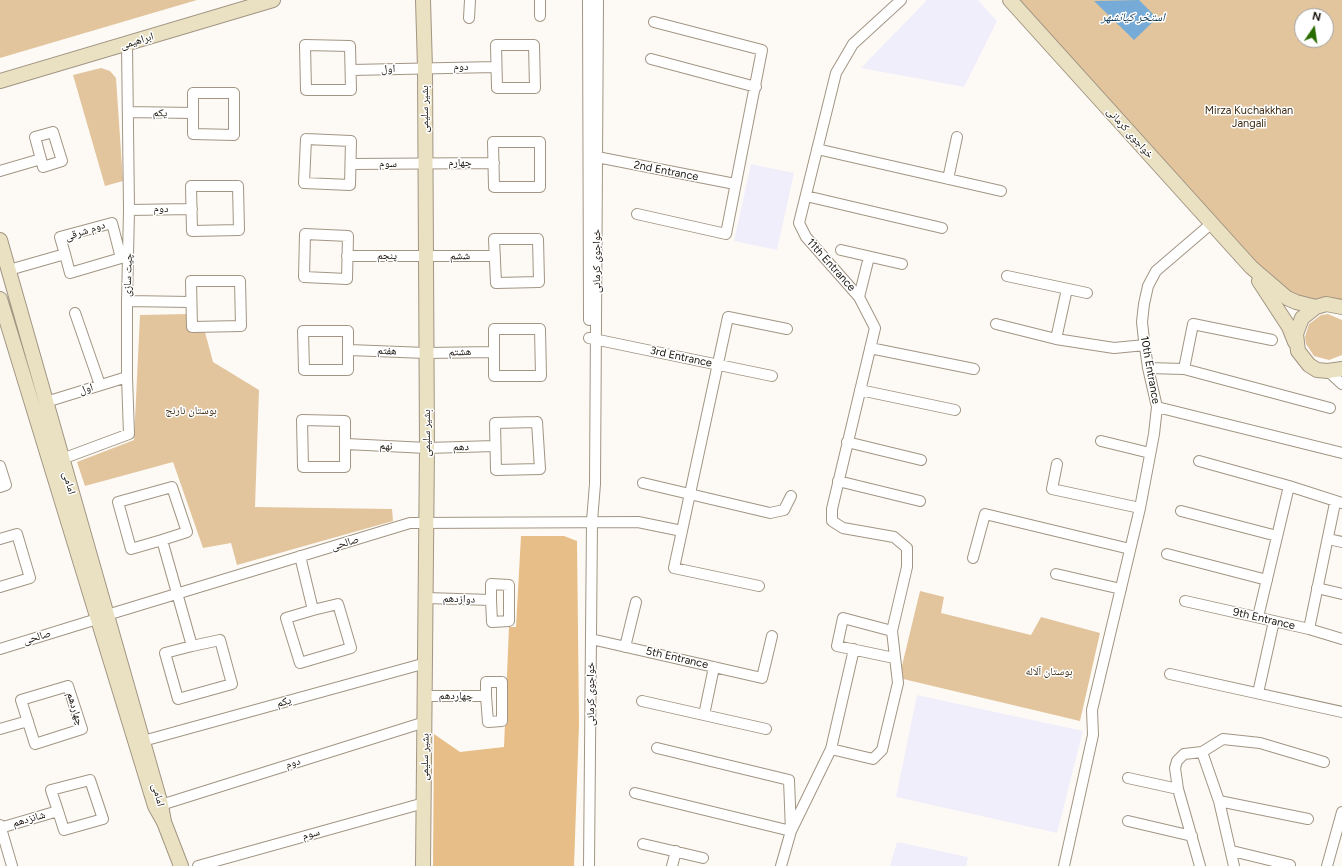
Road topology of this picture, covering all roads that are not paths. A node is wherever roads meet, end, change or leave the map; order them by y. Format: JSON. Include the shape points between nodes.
{"nodes":[{"id":1,"x":273,"y":0,"type":"edge"},
{"id":2,"x":423,"y":0,"type":"edge"},
{"id":3,"x":470,"y":0,"type":"edge"},
{"id":4,"x":540,"y":0,"type":"edge"},
{"id":5,"x":588,"y":0,"type":"edge"},
{"id":6,"x":598,"y":0,"type":"edge"},
{"id":7,"x":901,"y":0,"type":"edge"},
{"id":8,"x":1010,"y":0,"type":"edge"},
{"id":9,"x":890,"y":4,"type":"edge"},
{"id":10,"x":540,"y":16,"type":"dead end"},
{"id":11,"x":469,"y":18,"type":"dead end"},
{"id":12,"x":654,"y":22,"type":"dead end"},
{"id":13,"x":127,"y":44,"type":"junction"},
{"id":14,"x":651,"y":59,"type":"dead end"},
{"id":15,"x":496,"y":67,"type":"junction"},
{"id":16,"x":425,"y":68,"type":"junction"},
{"id":17,"x":351,"y":70,"type":"junction"},
{"id":18,"x":0,"y":81,"type":"edge"},
{"id":19,"x":756,"y":87,"type":"junction"},
{"id":20,"x":128,"y":112,"type":"junction"},
{"id":21,"x":193,"y":113,"type":"junction"},
{"id":22,"x":957,"y":137,"type":"dead end"},
{"id":23,"x":817,"y":150,"type":"junction"},
{"id":24,"x":597,"y":157,"type":"junction"},
{"id":25,"x":41,"y":159,"type":"dead end"},
{"id":26,"x":351,"y":164,"type":"junction"},
{"id":27,"x":425,"y":164,"type":"junction"},
{"id":28,"x":494,"y":164,"type":"junction"},
{"id":29,"x":0,"y":171,"type":"edge"},
{"id":30,"x":948,"y":179,"type":"junction"},
{"id":31,"x":736,"y":184,"type":"junction"},
{"id":32,"x":1001,"y":191,"type":"dead end"},
{"id":33,"x":806,"y":196,"type":"junction"},
{"id":34,"x":192,"y":209,"type":"junction"},
{"id":35,"x":129,"y":210,"type":"junction"},
{"id":36,"x":637,"y":214,"type":"dead end"},
{"id":37,"x":1212,"y":223,"type":"junction"},
{"id":38,"x":942,"y":228,"type":"dead end"},
{"id":39,"x":0,"y":240,"type":"edge"},
{"id":40,"x":842,"y":250,"type":"dead end"},
{"id":41,"x":65,"y":254,"type":"junction"},
{"id":42,"x":347,"y":256,"type":"junction"},
{"id":43,"x":495,"y":256,"type":"junction"},
{"id":44,"x":426,"y":257,"type":"junction"},
{"id":45,"x":869,"y":257,"type":"junction"},
{"id":46,"x":902,"y":264,"type":"dead end"},
{"id":47,"x":1251,"y":267,"type":"junction"},
{"id":48,"x":9,"y":270,"type":"junction"},
{"id":49,"x":1007,"y":276,"type":"dead end"},
{"id":50,"x":1067,"y":289,"type":"junction"},
{"id":51,"x":1087,"y":293,"type":"dead end"},
{"id":52,"x":859,"y":297,"type":"junction"},
{"id":53,"x":0,"y":298,"type":"edge"},
{"id":54,"x":127,"y":301,"type":"junction"},
{"id":55,"x":191,"y":302,"type":"junction"},
{"id":56,"x":1316,"y":307,"type":"junction"},
{"id":57,"x":1342,"y":307,"type":"edge"},
{"id":58,"x":75,"y":313,"type":"dead end"},
{"id":59,"x":996,"y":324,"type":"dead end"},
{"id":60,"x":787,"y":329,"type":"dead end"},
{"id":61,"x":593,"y":339,"type":"junction"},
{"id":62,"x":1056,"y":339,"type":"junction"},
{"id":63,"x":1272,"y":340,"type":"dead end"},
{"id":64,"x":1296,"y":342,"type":"junction"},
{"id":65,"x":1145,"y":345,"type":"junction"},
{"id":66,"x":870,"y":348,"type":"junction"},
{"id":67,"x":348,"y":350,"type":"junction"},
{"id":68,"x":494,"y":352,"type":"junction"},
{"id":69,"x":426,"y":353,"type":"junction"},
{"id":70,"x":718,"y":364,"type":"junction"},
{"id":71,"x":1148,"y":368,"type":"junction"},
{"id":72,"x":974,"y":369,"type":"dead end"},
{"id":73,"x":1184,"y":369,"type":"junction"},
{"id":74,"x":1335,"y":370,"type":"edge"},
{"id":75,"x":772,"y":376,"type":"dead end"},
{"id":76,"x":127,"y":377,"type":"junction"},
{"id":77,"x":1342,"y":384,"type":"edge"},
{"id":78,"x":100,"y":385,"type":"junction"},
{"id":79,"x":860,"y":390,"type":"junction"},
{"id":80,"x":46,"y":402,"type":"junction"},
{"id":81,"x":1157,"y":407,"type":"junction"},
{"id":82,"x":1330,"y":408,"type":"dead end"},
{"id":83,"x":955,"y":410,"type":"dead end"},
{"id":84,"x":847,"y":442,"type":"junction"},
{"id":85,"x":1101,"y":442,"type":"dead end"},
{"id":86,"x":346,"y":444,"type":"junction"},
{"id":87,"x":495,"y":446,"type":"junction"},
{"id":88,"x":427,"y":448,"type":"junction"},
{"id":89,"x":1150,"y":453,"type":"junction"},
{"id":90,"x":1342,"y":453,"type":"edge"},
{"id":91,"x":62,"y":459,"type":"junction"},
{"id":92,"x":921,"y":460,"type":"dead end"},
{"id":93,"x":1199,"y":461,"type":"dead end"},
{"id":94,"x":1057,"y":464,"type":"dead end"},
{"id":95,"x":0,"y":466,"type":"edge"},
{"id":96,"x":838,"y":481,"type":"junction"},
{"id":97,"x":643,"y":483,"type":"dead end"},
{"id":98,"x":1289,"y":486,"type":"junction"},
{"id":99,"x":0,"y":487,"type":"edge"},
{"id":100,"x":690,"y":494,"type":"junction"},
{"id":101,"x":791,"y":496,"type":"dead end"},
{"id":102,"x":920,"y":501,"type":"dead end"},
{"id":103,"x":1338,"y":503,"type":"edge"},
{"id":104,"x":1140,"y":508,"type":"junction"},
{"id":105,"x":1181,"y":511,"type":"dead end"},
{"id":106,"x":592,"y":521,"type":"junction"},
{"id":107,"x":427,"y":522,"type":"junction"},
{"id":108,"x":682,"y":531,"type":"junction"},
{"id":109,"x":1277,"y":536,"type":"junction"},
{"id":110,"x":0,"y":539,"type":"edge"},
{"id":111,"x":1328,"y":539,"type":"junction"},
{"id":112,"x":162,"y":540,"type":"junction"},
{"id":113,"x":1342,"y":542,"type":"edge"},
{"id":114,"x":1130,"y":549,"type":"junction"},
{"id":115,"x":1167,"y":554,"type":"dead end"},
{"id":116,"x":300,"y":556,"type":"junction"},
{"id":117,"x":973,"y":558,"type":"dead end"},
{"id":118,"x":1056,"y":574,"type":"dead end"},
{"id":119,"x":1267,"y":580,"type":"junction"},
{"id":120,"x":759,"y":586,"type":"dead end"},
{"id":121,"x":0,"y":587,"type":"edge"},
{"id":122,"x":1317,"y":588,"type":"junction"},
{"id":123,"x":1121,"y":589,"type":"junction"},
{"id":124,"x":178,"y":593,"type":"junction"},
{"id":125,"x":1342,"y":594,"type":"edge"},
{"id":126,"x":426,"y":598,"type":"junction"},
{"id":127,"x":491,"y":600,"type":"dead end"},
{"id":128,"x":1185,"y":601,"type":"dead end"},
{"id":129,"x":636,"y":602,"type":"dead end"},
{"id":130,"x":313,"y":610,"type":"junction"},
{"id":131,"x":102,"y":617,"type":"junction"},
{"id":132,"x":1258,"y":617,"type":"junction"},
{"id":133,"x":1274,"y":621,"type":"junction"},
{"id":134,"x":1309,"y":629,"type":"junction"},
{"id":135,"x":892,"y":631,"type":"junction"},
{"id":136,"x":772,"y":636,"type":"dead end"},
{"id":137,"x":591,"y":639,"type":"junction"},
{"id":138,"x":1342,"y":639,"type":"edge"},
{"id":139,"x":192,"y":646,"type":"junction"},
{"id":140,"x":625,"y":647,"type":"junction"},
{"id":141,"x":0,"y":649,"type":"edge"},
{"id":142,"x":854,"y":649,"type":"junction"},
{"id":143,"x":894,"y":658,"type":"junction"},
{"id":144,"x":426,"y":663,"type":"junction"},
{"id":145,"x":714,"y":667,"type":"junction"},
{"id":146,"x":1170,"y":674,"type":"dead end"},
{"id":147,"x":1258,"y":694,"type":"junction"},
{"id":148,"x":425,"y":696,"type":"junction"},
{"id":149,"x":486,"y":696,"type":"dead end"},
{"id":150,"x":642,"y":701,"type":"dead end"},
{"id":151,"x":1342,"y":712,"type":"edge"},
{"id":152,"x":704,"y":715,"type":"junction"},
{"id":153,"x":28,"y":721,"type":"junction"},
{"id":154,"x":425,"y":722,"type":"junction"},
{"id":155,"x":0,"y":729,"type":"edge"},
{"id":156,"x":766,"y":730,"type":"dead end"},
{"id":157,"x":143,"y":741,"type":"junction"},
{"id":158,"x":657,"y":748,"type":"dead end"},
{"id":159,"x":831,"y":750,"type":"junction"},
{"id":160,"x":1202,"y":752,"type":"junction"},
{"id":161,"x":1324,"y":762,"type":"dead end"},
{"id":162,"x":1128,"y":778,"type":"dead end"},
{"id":163,"x":1178,"y":789,"type":"junction"},
{"id":164,"x":635,"y":793,"type":"dead end"},
{"id":165,"x":1219,"y":801,"type":"junction"},
{"id":166,"x":424,"y":802,"type":"junction"},
{"id":167,"x":161,"y":805,"type":"junction"},
{"id":168,"x":58,"y":811,"type":"junction"},
{"id":169,"x":1342,"y":812,"type":"edge"},
{"id":170,"x":1308,"y":820,"type":"dead end"},
{"id":171,"x":1128,"y":821,"type":"dead end"},
{"id":172,"x":164,"y":822,"type":"junction"},
{"id":173,"x":0,"y":827,"type":"edge"},
{"id":174,"x":791,"y":831,"type":"junction"},
{"id":175,"x":1192,"y":836,"type":"junction"},
{"id":176,"x":643,"y":844,"type":"dead end"},
{"id":177,"x":1232,"y":851,"type":"junction"},
{"id":178,"x":676,"y":852,"type":"junction"},
{"id":179,"x":704,"y":858,"type":"dead end"},
{"id":180,"x":1290,"y":865,"type":"dead end"},
{"id":181,"x":12,"y":866,"type":"edge"},
{"id":182,"x":181,"y":866,"type":"edge"},
{"id":183,"x":198,"y":866,"type":"edge"},
{"id":184,"x":423,"y":866,"type":"edge"},
{"id":185,"x":590,"y":866,"type":"edge"},
{"id":186,"x":672,"y":866,"type":"edge"},
{"id":187,"x":781,"y":866,"type":"edge"},
{"id":188,"x":1064,"y":866,"type":"edge"},
{"id":189,"x":1200,"y":866,"type":"edge"},
{"id":190,"x":1234,"y":866,"type":"edge"},
{"id":191,"x":1327,"y":866,"type":"edge"}],
"edges":[{"from":1,"to":13,"type":"main road","name":"ابراهیمی"},
{"from":2,"to":16,"type":"main road","name":"بشیر سلیمی"},
{"from":3,"to":11,"type":"street"},
{"from":4,"to":10,"type":"street"},
{"from":5,"to":61,"type":"street","name":"خواجوی کرمانی"},
{"from":6,"to":24,"type":"street","name":"خواجوی کرمانی"},
{"from":7,"to":9,"type":"street","name":"11th Entrance"},
{"from":8,"to":37,"type":"main road","name":"خواجوی کرمانی"},
{"from":9,"to":23,"type":"street","name":"11th Entrance","via":[[853,44],[836,73]]},
{"from":12,"to":19,"type":"street","via":[[762,50]]},
{"from":13,"to":18,"type":"main road","name":"ابراهیمی"},
{"from":13,"to":20,"type":"street","name":"چیت سازی"},
{"from":14,"to":19,"type":"street"},
{"from":15,"to":15,"type":"street","via":[[496,45],[534,45],[535,88],[497,88]]},
{"from":15,"to":16,"type":"street","name":"دوم"},
{"from":16,"to":17,"type":"street","name":"اول"},
{"from":16,"to":27,"type":"main road","name":"بشیر سلیمی"},
{"from":17,"to":17,"type":"street","via":[[350,46],[305,45],[306,90],[351,90]]},
{"from":19,"to":31,"type":"street"},
{"from":20,"to":21,"type":"street","name":"یکم"},
{"from":20,"to":35,"type":"street","name":"چیت سازی"},
{"from":21,"to":21,"type":"street","via":[[192,93],[234,92],[234,135],[193,134]]},
{"from":22,"to":30,"type":"street"},
{"from":23,"to":30,"type":"street"},
{"from":23,"to":33,"type":"street","name":"11th Entrance"},
{"from":24,"to":31,"type":"street","name":"2nd Entrance"},
{"from":24,"to":61,"type":"street","name":"خواجوی کرمانی"},
{"from":25,"to":29,"type":"street"},
{"from":26,"to":26,"type":"street","via":[[351,141],[306,139],[304,183],[350,185]]},
{"from":26,"to":27,"type":"street","name":"سوم"},
{"from":27,"to":28,"type":"street","name":"چهارم"},
{"from":27,"to":44,"type":"main road","name":"بشیر سلیمی"},
{"from":28,"to":28,"type":"street","via":[[493,142],[540,142],[540,187],[494,186]]},
{"from":30,"to":32,"type":"street"},
{"from":31,"to":36,"type":"street","via":[[726,234]]},
{"from":33,"to":38,"type":"street"},
{"from":33,"to":52,"type":"street","name":"11th Entrance","via":[[799,223],[806,238]]},
{"from":34,"to":34,"type":"street","via":[[191,186],[238,186],[239,230],[192,231]]},
{"from":34,"to":35,"type":"street","name":"دوم"},
{"from":35,"to":54,"type":"street","name":"چیت سازی"},
{"from":37,"to":47,"type":"main road","name":"خواجوی کرمانی"},
{"from":37,"to":65,"type":"street","name":"10th Entrance","via":[[1156,271],[1148,286],[1144,304],[1142,322]]},
{"from":39,"to":48,"type":"main road","name":"امامی"},
{"from":40,"to":45,"type":"street"},
{"from":41,"to":41,"type":"street","name":"دوم شرقی","via":[[60,237],[112,223],[121,258],[70,273]]},
{"from":41,"to":48,"type":"street","name":"دوم شرقی"},
{"from":42,"to":42,"type":"street","via":[[348,236],[305,234],[304,277],[347,279]]},
{"from":42,"to":44,"type":"street","name":"پنجم"},
{"from":43,"to":43,"type":"street","via":[[494,239],[538,239],[539,282],[496,283]]},
{"from":43,"to":44,"type":"street","name":"ششم"},
{"from":44,"to":69,"type":"main road","name":"بشیر سلیمی"},
{"from":45,"to":46,"type":"street"},
{"from":45,"to":52,"type":"street"},
{"from":47,"to":56,"type":"main road","via":[[1287,298]]},
{"from":47,"to":64,"type":"main road"},
{"from":48,"to":80,"type":"main road","name":"امامی"},
{"from":49,"to":50,"type":"street"},
{"from":50,"to":51,"type":"street"},
{"from":50,"to":62,"type":"street"},
{"from":52,"to":66,"type":"street","name":"11th Entrance","via":[[875,328]]},
{"from":53,"to":131,"type":"main road","name":"امامی"},
{"from":54,"to":55,"type":"street"},
{"from":54,"to":76,"type":"street","name":"چیت سازی"},
{"from":55,"to":55,"type":"street","via":[[191,281],[240,281],[241,326],[192,326]]},
{"from":56,"to":57,"type":"main road","via":[[1326,304]]},
{"from":56,"to":64,"type":"main road","via":[[1300,321]]},
{"from":58,"to":78,"type":"street"},
{"from":59,"to":62,"type":"street"},
{"from":60,"to":70,"type":"street","via":[[728,317]]},
{"from":61,"to":70,"type":"street","name":"3rd Entrance"},
{"from":61,"to":106,"type":"street","name":"خواجوی کرمانی","via":[[589,485]]},
{"from":62,"to":65,"type":"street","via":[[1114,348]]},
{"from":63,"to":73,"type":"street","via":[[1193,324]]},
{"from":64,"to":74,"type":"main road","via":[[1300,355],[1309,365],[1317,370]]},
{"from":65,"to":71,"type":"street","name":"10th Entrance"},
{"from":66,"to":72,"type":"street"},
{"from":66,"to":79,"type":"street","name":"11th Entrance"},
{"from":67,"to":67,"type":"street","via":[[348,370],[304,370],[304,331],[348,331]]},
{"from":67,"to":69,"type":"street","name":"هفتم"},
{"from":68,"to":68,"type":"street","via":[[494,329],[540,329],[541,376],[494,376]]},
{"from":68,"to":69,"type":"street","name":"هشتم"},
{"from":69,"to":88,"type":"main road","name":"بشیر سلیمی"},
{"from":70,"to":75,"type":"street","name":"3rd Entrance"},
{"from":70,"to":100,"type":"street"},
{"from":71,"to":73,"type":"street"},
{"from":71,"to":81,"type":"street","name":"10th Entrance"},
{"from":73,"to":82,"type":"street"},
{"from":74,"to":77,"type":"street"},
{"from":76,"to":78,"type":"street","name":"اول"},
{"from":76,"to":91,"type":"street","name":"چیت سازی","via":[[130,434]]},
{"from":78,"to":80,"type":"street","name":"اول"},
{"from":79,"to":83,"type":"street"},
{"from":79,"to":84,"type":"street","name":"11th Entrance"},
{"from":80,"to":91,"type":"main road","name":"امامی"},
{"from":81,"to":89,"type":"street","name":"10th Entrance"},
{"from":81,"to":90,"type":"street"},
{"from":84,"to":92,"type":"street"},
{"from":84,"to":96,"type":"street","name":"11th Entrance"},
{"from":85,"to":89,"type":"street"},
{"from":86,"to":86,"type":"street","via":[[345,421],[302,420],[303,466],[346,468]]},
{"from":86,"to":88,"type":"street","name":"نهم"},
{"from":87,"to":87,"type":"street","via":[[495,424],[537,422],[540,469],[496,470]]},
{"from":87,"to":88,"type":"street","name":"دهم"},
{"from":88,"to":107,"type":"main road","name":"بشیر سلیمی"},
{"from":89,"to":104,"type":"street","name":"10th Entrance"},
{"from":91,"to":131,"type":"main road","name":"امامی"},
{"from":93,"to":98,"type":"street"},
{"from":94,"to":104,"type":"street","via":[[1052,489]]},
{"from":95,"to":99,"type":"street","via":[[6,485]]},
{"from":96,"to":102,"type":"street"},
{"from":96,"to":135,"type":"street","name":"11th Entrance","via":[[832,521],[843,528],[894,537],[907,548],[907,567]]},
{"from":97,"to":100,"type":"street"},
{"from":98,"to":103,"type":"street"},
{"from":98,"to":109,"type":"street"},
{"from":100,"to":101,"type":"street","via":[[770,513],[784,510]]},
{"from":100,"to":108,"type":"street"},
{"from":103,"to":111,"type":"street"},
{"from":104,"to":114,"type":"street","name":"10th Entrance"},
{"from":105,"to":109,"type":"street"},
{"from":106,"to":107,"type":"street","name":"صالحی"},
{"from":106,"to":108,"type":"street","name":"صالحی","via":[[638,522]]},
{"from":106,"to":137,"type":"street","name":"خواجوی کرمانی"},
{"from":107,"to":116,"type":"street","name":"صالحی","via":[[410,523]]},
{"from":107,"to":126,"type":"main road","name":"بشیر سلیمی"},
{"from":108,"to":120,"type":"street","via":[[674,568]]},
{"from":109,"to":119,"type":"street"},
{"from":110,"to":121,"type":"street","via":[[17,534],[30,578]]},
{"from":111,"to":113,"type":"street"},
{"from":111,"to":122,"type":"street"},
{"from":112,"to":112,"type":"street","via":[[131,549],[118,502],[172,486],[187,532]]},
{"from":112,"to":124,"type":"street"},
{"from":114,"to":117,"type":"street","via":[[985,514]]},
{"from":114,"to":123,"type":"street","name":"10th Entrance"},
{"from":115,"to":119,"type":"street"},
{"from":116,"to":124,"type":"street","name":"صالحی"},
{"from":116,"to":130,"type":"street"},
{"from":118,"to":123,"type":"street"},
{"from":119,"to":132,"type":"street"},
{"from":122,"to":125,"type":"street"},
{"from":122,"to":134,"type":"street"},
{"from":123,"to":188,"type":"street","name":"10th Entrance","via":[[1092,710],[1093,736]]},
{"from":124,"to":131,"type":"street","name":"صالحی"},
{"from":124,"to":139,"type":"street"},
{"from":126,"to":127,"type":"street","name":"دوازدهم"},
{"from":126,"to":144,"type":"main road","name":"بشیر سلیمی"},
{"from":128,"to":132,"type":"street","name":"9th Entrance"},
{"from":129,"to":140,"type":"street"},
{"from":130,"to":130,"type":"street","via":[[338,604],[350,648],[300,663],[286,618]]},
{"from":131,"to":141,"type":"street","name":"صالحی"},
{"from":131,"to":157,"type":"main road","name":"امامی"},
{"from":131,"to":172,"type":"main road","name":"امامی","via":[[155,806]]},
{"from":132,"to":133,"type":"street","name":"9th Entrance"},
{"from":133,"to":134,"type":"street","name":"9th Entrance"},
{"from":133,"to":147,"type":"street"},
{"from":134,"to":138,"type":"street","name":"9th Entrance"},
{"from":135,"to":142,"type":"street","via":[[843,618],[837,646]]},
{"from":135,"to":143,"type":"street"},
{"from":136,"to":145,"type":"street","name":"5th Entrance","via":[[762,678]]},
{"from":137,"to":140,"type":"street","name":"5th Entrance"},
{"from":137,"to":185,"type":"street","name":"خواجوی کرمانی"},
{"from":139,"to":139,"type":"street","via":[[165,653],[178,699],[232,684],[220,640]]},
{"from":140,"to":145,"type":"street","name":"5th Entrance"},
{"from":142,"to":143,"type":"street"},
{"from":142,"to":159,"type":"street"},
{"from":143,"to":159,"type":"street","via":[[898,683],[882,750],[873,759]]},
{"from":144,"to":148,"type":"main road","name":"بشیر سلیمی"},
{"from":144,"to":157,"type":"street","name":"یکم"},
{"from":145,"to":152,"type":"street"},
{"from":146,"to":147,"type":"street"},
{"from":147,"to":151,"type":"street"},
{"from":148,"to":149,"type":"street","name":"چهاردهم"},
{"from":148,"to":154,"type":"main road","name":"بشیر سلیمی"},
{"from":150,"to":152,"type":"street"},
{"from":152,"to":156,"type":"street"},
{"from":153,"to":153,"type":"street","name":"چهاردهم","via":[[21,700],[68,686],[82,730],[35,744]]},
{"from":153,"to":155,"type":"street"},
{"from":154,"to":166,"type":"main road","name":"بشیر سلیمی"},
{"from":154,"to":167,"type":"street","name":"دوم"},
{"from":157,"to":167,"type":"main road","name":"امامی"},
{"from":158,"to":174,"type":"street","via":[[789,780]]},
{"from":159,"to":174,"type":"street"},
{"from":160,"to":161,"type":"street","via":[[1223,739],[1260,743]]},
{"from":160,"to":163,"type":"street","via":[[1184,754],[1178,761],[1175,768]]},
{"from":160,"to":165,"type":"street"},
{"from":162,"to":163,"type":"street"},
{"from":163,"to":175,"type":"street"},
{"from":164,"to":174,"type":"street"},
{"from":165,"to":170,"type":"street"},
{"from":165,"to":177,"type":"street"},
{"from":166,"to":183,"type":"street","name":"سوم"},
{"from":166,"to":184,"type":"main road","name":"بشیر سلیمی"},
{"from":167,"to":172,"type":"main road","name":"امامی"},
{"from":168,"to":168,"type":"street","name":"شانزدهم","via":[[50,790],[90,780],[103,819],[64,830]]},
{"from":168,"to":173,"type":"street","name":"شانزدهم"},
{"from":169,"to":191,"type":"street"},
{"from":171,"to":175,"type":"street"},
{"from":172,"to":182,"type":"main road"},
{"from":173,"to":181,"type":"street"},
{"from":174,"to":187,"type":"street"},
{"from":175,"to":189,"type":"street"},
{"from":176,"to":178,"type":"street"},
{"from":177,"to":180,"type":"street"},
{"from":177,"to":190,"type":"street"},
{"from":178,"to":179,"type":"street"},
{"from":178,"to":186,"type":"street"}]}
